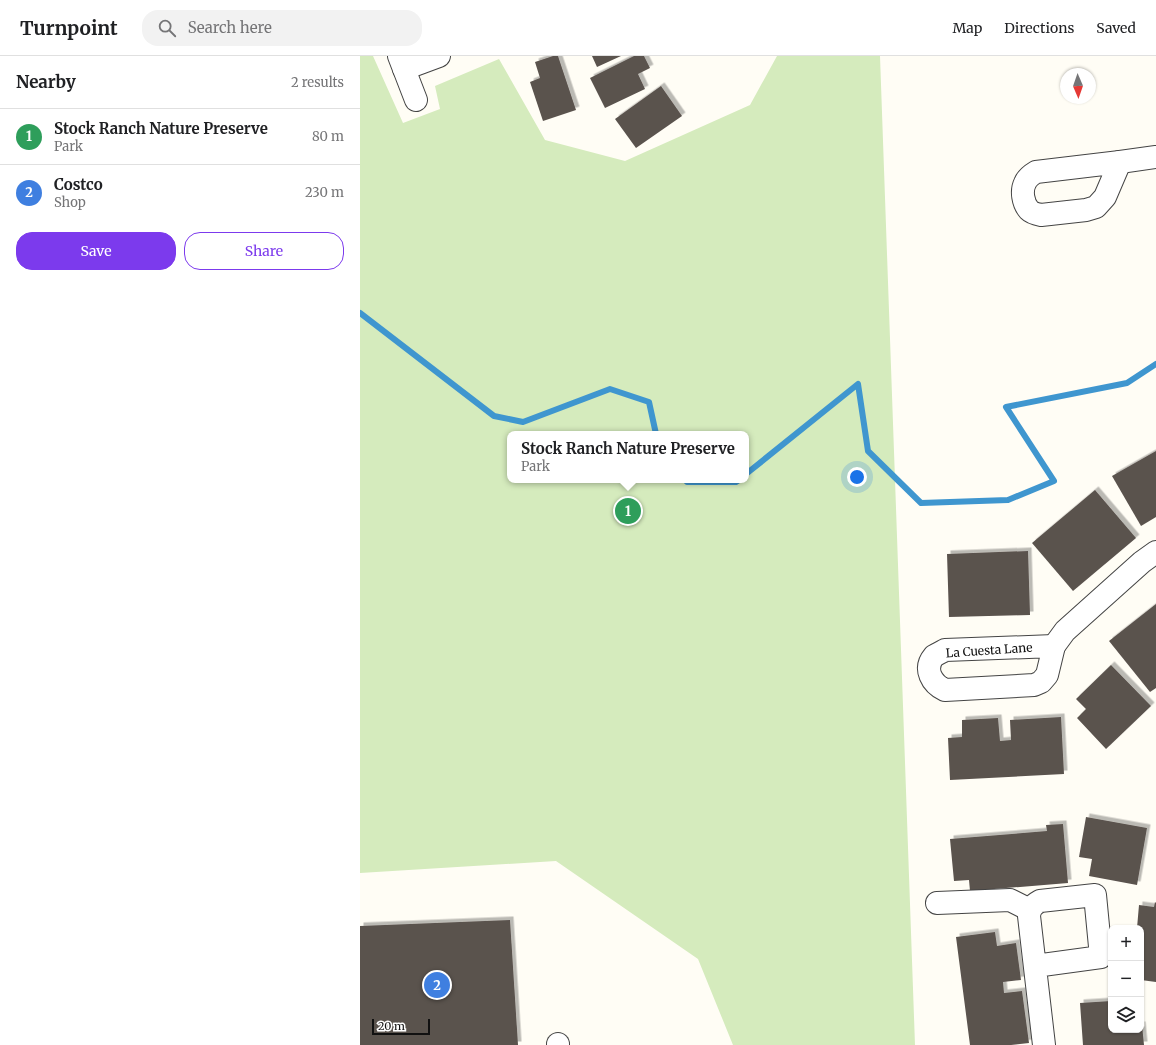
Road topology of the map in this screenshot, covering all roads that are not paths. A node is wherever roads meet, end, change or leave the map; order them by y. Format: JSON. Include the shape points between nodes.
{"nodes":[{"id":1,"x":439,"y":56,"type":"edge"},
{"id":2,"x":402,"y":63,"type":"edge"},
{"id":3,"x":416,"y":100,"type":"dead end"},
{"id":4,"x":1156,"y":157,"type":"edge"},
{"id":5,"x":1120,"y":162,"type":"dead end"},
{"id":6,"x":1156,"y":552,"type":"edge"},
{"id":7,"x":1054,"y":646,"type":"junction"},
{"id":8,"x":937,"y":903,"type":"dead end"},
{"id":9,"x":1030,"y":910,"type":"junction"},
{"id":10,"x":1035,"y":966,"type":"junction"},
{"id":11,"x":1044,"y":1045,"type":"edge"}],
"edges":[{"from":1,"to":2,"type":"street"},
{"from":2,"to":3,"type":"street"},
{"from":4,"to":5,"type":"street"},
{"from":6,"to":7,"type":"street","name":"La Cuesta Lane","via":[[1065,631]]},
{"from":7,"to":7,"type":"street","name":"La Cuesta Lane","via":[[1047,675],[1034,686],[945,690],[937,687],[929,670],[930,662],[935,655],[946,650]]},
{"from":8,"to":9,"type":"street","via":[[1010,900]]},
{"from":9,"to":10,"type":"street"},
{"from":9,"to":10,"type":"street","via":[[1040,901],[1095,895],[1101,957]]},
{"from":10,"to":11,"type":"street"}]}
